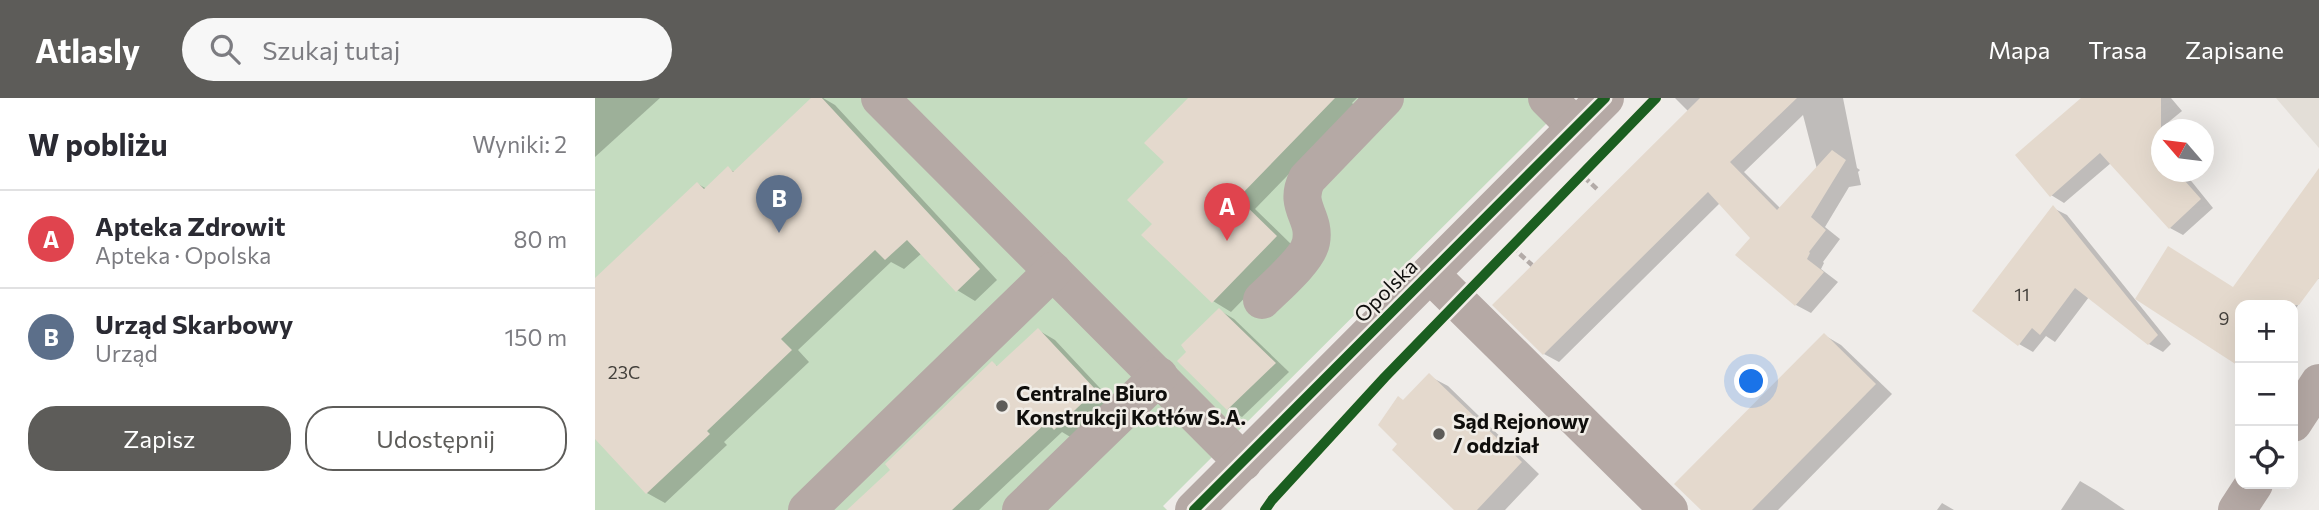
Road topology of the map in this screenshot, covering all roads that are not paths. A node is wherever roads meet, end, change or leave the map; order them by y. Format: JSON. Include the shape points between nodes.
{"nodes":[{"id":1,"x":880,"y":98,"type":"edge"},
{"id":2,"x":1385,"y":98,"type":"edge"},
{"id":3,"x":1547,"y":98,"type":"edge"},
{"id":4,"x":1605,"y":98,"type":"edge"},
{"id":5,"x":1576,"y":127,"type":"junction"},
{"id":6,"x":1053,"y":271,"type":"junction"},
{"id":7,"x":1430,"y":274,"type":"junction"},
{"id":8,"x":1262,"y":300,"type":"dead end"},
{"id":9,"x":1159,"y":376,"type":"junction"},
{"id":10,"x":2319,"y":383,"type":"edge"},
{"id":11,"x":2298,"y":416,"type":"edge"},
{"id":12,"x":1243,"y":462,"type":"junction"},
{"id":13,"x":807,"y":510,"type":"edge"},
{"id":14,"x":1021,"y":510,"type":"edge"},
{"id":15,"x":1194,"y":510,"type":"edge"},
{"id":16,"x":1669,"y":510,"type":"edge"}],
"edges":[{"from":1,"to":6,"type":"street"},
{"from":2,"to":8,"type":"street","via":[[1307,179],[1301,196],[1310,222],[1308,251]]},
{"from":3,"to":5,"type":"street"},
{"from":4,"to":5,"type":"street","name":"Opolska"},
{"from":5,"to":7,"type":"street","name":"Opolska"},
{"from":6,"to":9,"type":"street"},
{"from":6,"to":13,"type":"street"},
{"from":7,"to":12,"type":"street","name":"Opolska"},
{"from":7,"to":16,"type":"street"},
{"from":9,"to":12,"type":"street"},
{"from":9,"to":14,"type":"street"},
{"from":10,"to":11,"type":"street"},
{"from":12,"to":15,"type":"street","name":"Opolska"}]}
